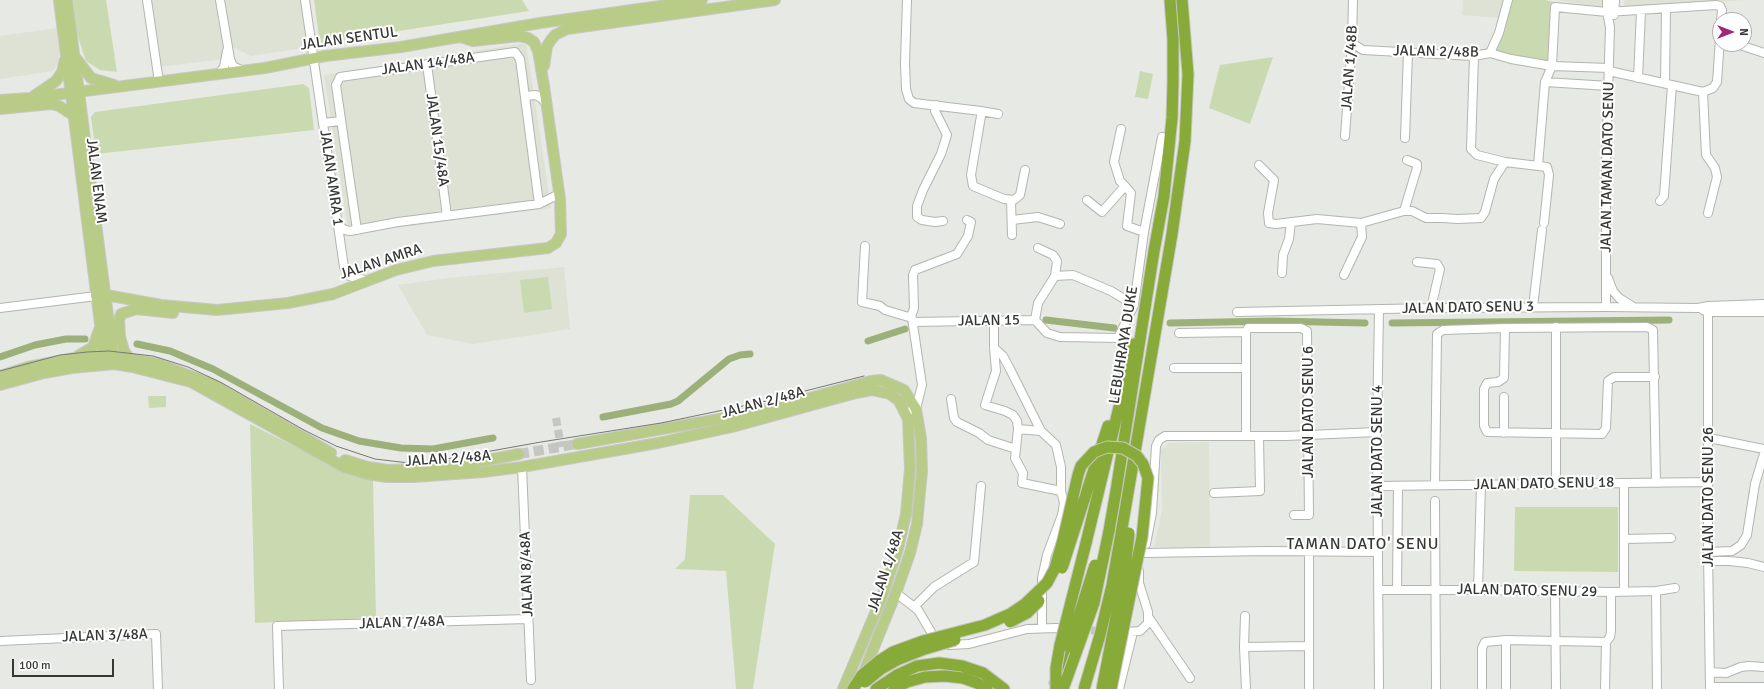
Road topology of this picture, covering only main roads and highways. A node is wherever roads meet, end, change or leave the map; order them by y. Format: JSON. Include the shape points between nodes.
{"nodes":[{"id":1,"x":59,"y":0,"type":"edge"},
{"id":2,"x":66,"y":0,"type":"edge"},
{"id":3,"x":702,"y":0,"type":"edge"},
{"id":4,"x":775,"y":0,"type":"edge"},
{"id":5,"x":1170,"y":0,"type":"edge"},
{"id":6,"x":1182,"y":0,"type":"edge"},
{"id":7,"x":461,"y":37,"type":"junction"},
{"id":8,"x":70,"y":56,"type":"junction"},
{"id":9,"x":544,"y":86,"type":"junction"},
{"id":10,"x":119,"y":87,"type":"junction"},
{"id":11,"x":75,"y":92,"type":"junction"},
{"id":12,"x":30,"y":98,"type":"junction"},
{"id":13,"x":0,"y":100,"type":"edge"},
{"id":14,"x":0,"y":109,"type":"edge"},
{"id":15,"x":73,"y":114,"type":"junction"},
{"id":16,"x":101,"y":295,"type":"junction"},
{"id":17,"x":1140,"y":304,"type":"junction"},
{"id":18,"x":217,"y":310,"type":"junction"},
{"id":19,"x":100,"y":325,"type":"junction"},
{"id":20,"x":75,"y":358,"type":"junction"},
{"id":21,"x":129,"y":358,"type":"junction"},
{"id":22,"x":109,"y":360,"type":"junction"},
{"id":23,"x":0,"y":376,"type":"edge"},
{"id":24,"x":0,"y":385,"type":"edge"},
{"id":25,"x":899,"y":401,"type":"joint"},
{"id":26,"x":916,"y":409,"type":"joint"},
{"id":27,"x":577,"y":444,"type":"tunnel mouth"},
{"id":28,"x":519,"y":454,"type":"tunnel mouth"},
{"id":29,"x":1106,"y":533,"type":"junction"},
{"id":30,"x":1125,"y":534,"type":"junction"},
{"id":31,"x":843,"y":689,"type":"edge"},
{"id":32,"x":853,"y":689,"type":"edge"},
{"id":33,"x":858,"y":689,"type":"edge"},
{"id":34,"x":876,"y":689,"type":"edge"},
{"id":35,"x":894,"y":689,"type":"edge"},
{"id":36,"x":987,"y":689,"type":"edge"},
{"id":37,"x":1004,"y":689,"type":"edge"},
{"id":38,"x":1051,"y":689,"type":"edge"},
{"id":39,"x":1056,"y":689,"type":"edge"},
{"id":40,"x":1063,"y":689,"type":"edge"},
{"id":41,"x":1084,"y":689,"type":"edge"},
{"id":42,"x":1102,"y":689,"type":"edge"},
{"id":43,"x":1111,"y":689,"type":"edge"}],
"edges":[{"from":1,"to":8,"type":"main road","name":"JALAN ENAM"},
{"from":2,"to":8,"type":"main road","name":"JALAN ENAM"},
{"from":3,"to":7,"type":"main road","name":"JALAN SENTUL"},
{"from":4,"to":9,"type":"main road","via":[[561,31],[547,46]]},
{"from":5,"to":17,"type":"highway","name":"LEBUHRAYA DUKE","via":[[1174,69],[1166,138],[1164,196]]},
{"from":6,"to":30,"type":"highway","name":"LEBUHRAYA DUKE","via":[[1188,74],[1185,141],[1173,227],[1136,441]]},
{"from":7,"to":9,"type":"main road","via":[[473,41],[519,36],[528,38],[534,42],[538,51]]},
{"from":7,"to":10,"type":"main road","name":"JALAN SENTUL"},
{"from":8,"to":10,"type":"main road","via":[[91,78]]},
{"from":8,"to":11,"type":"main road","name":"JALAN ENAM"},
{"from":8,"to":12,"type":"main road","via":[[56,81]]},
{"from":9,"to":18,"type":"main road","name":"JALAN AMRA","via":[[559,194],[561,222],[556,243],[548,248],[433,261],[396,270],[370,281],[307,300]]},
{"from":10,"to":11,"type":"main road","name":"JALAN SENTUL"},
{"from":11,"to":12,"type":"main road","name":"JALAN SENTUL"},
{"from":11,"to":15,"type":"main road","name":"JALAN ENAM"},
{"from":11,"to":16,"type":"main road","name":"JALAN ENAM"},
{"from":12,"to":13,"type":"main road","name":"JALAN SENTUL"},
{"from":14,"to":15,"type":"main road","via":[[51,104]]},
{"from":15,"to":16,"type":"main road","name":"JALAN ENAM"},
{"from":16,"to":18,"type":"main road","name":"JALAN AMRA","via":[[161,305]]},
{"from":16,"to":19,"type":"main road","name":"JALAN ENAM"},
{"from":16,"to":22,"type":"main road","name":"JALAN ENAM"},
{"from":17,"to":29,"type":"highway","name":"LEBUHRAYA DUKE","via":[[1121,460]]},
{"from":17,"to":33,"type":"highway","bridge":true,"via":[[1111,419],[1060,575],[1050,590],[1027,613],[985,632],[897,660],[881,669]]},
{"from":17,"to":39,"type":"highway","bridge":true,"via":[[1060,645]]},
{"from":18,"to":21,"type":"main road","via":[[195,314],[136,309],[121,314],[118,326],[122,346]]},
{"from":19,"to":20,"type":"main road","via":[[98,338],[93,347]]},
{"from":19,"to":22,"type":"main road","name":"JALAN ENAM"},
{"from":20,"to":22,"type":"main road","name":"JALAN 2/48A"},
{"from":20,"to":23,"type":"main road","name":"JALAN 2/48A"},
{"from":21,"to":22,"type":"main road","name":"JALAN 2/48A"},
{"from":21,"to":28,"type":"main road","name":"JALAN 2/48A","via":[[166,366],[212,384],[329,452],[356,464],[388,470],[413,469],[466,464]]},
{"from":22,"to":24,"type":"main road","name":"JALAN 2/48A","via":[[54,370]]},
{"from":22,"to":25,"type":"main road","name":"JALAN 2/48A","via":[[191,382],[327,459],[357,472],[387,477],[483,472],[658,443],[732,427],[872,390],[890,394]]},
{"from":25,"to":31,"type":"main road","name":"JALAN 1/48A","via":[[906,414],[910,441],[906,514],[898,549],[882,597]]},
{"from":26,"to":27,"type":"main road","name":"JALAN 2/48A","via":[[904,390],[881,380],[871,381],[753,412]]},
{"from":26,"to":33,"type":"main road","name":"JALAN 1/48A","via":[[921,438],[922,471],[917,524],[896,593]]},
{"from":29,"to":38,"type":"highway","bridge":true,"via":[[1067,657]]},
{"from":29,"to":40,"type":"highway","name":"LEBUHRAYA DUKE","bridge":true,"via":[[1094,603]]},
{"from":30,"to":41,"type":"highway","name":"LEBUHRAYA DUKE","bridge":true},
{"from":30,"to":42,"type":"highway","bridge":true,"via":[[1123,577]]},
{"from":32,"to":43,"type":"highway","bridge":true,"via":[[862,675],[893,652],[923,641],[985,625],[1026,604],[1047,583],[1055,568],[1081,466],[1094,452],[1108,447],[1123,448],[1137,456],[1148,478],[1142,537]]},
{"from":34,"to":37,"type":"highway","via":[[917,666],[939,663],[962,666],[983,673]]},
{"from":35,"to":36,"type":"highway","via":[[925,676],[945,676],[963,678]]}]}
